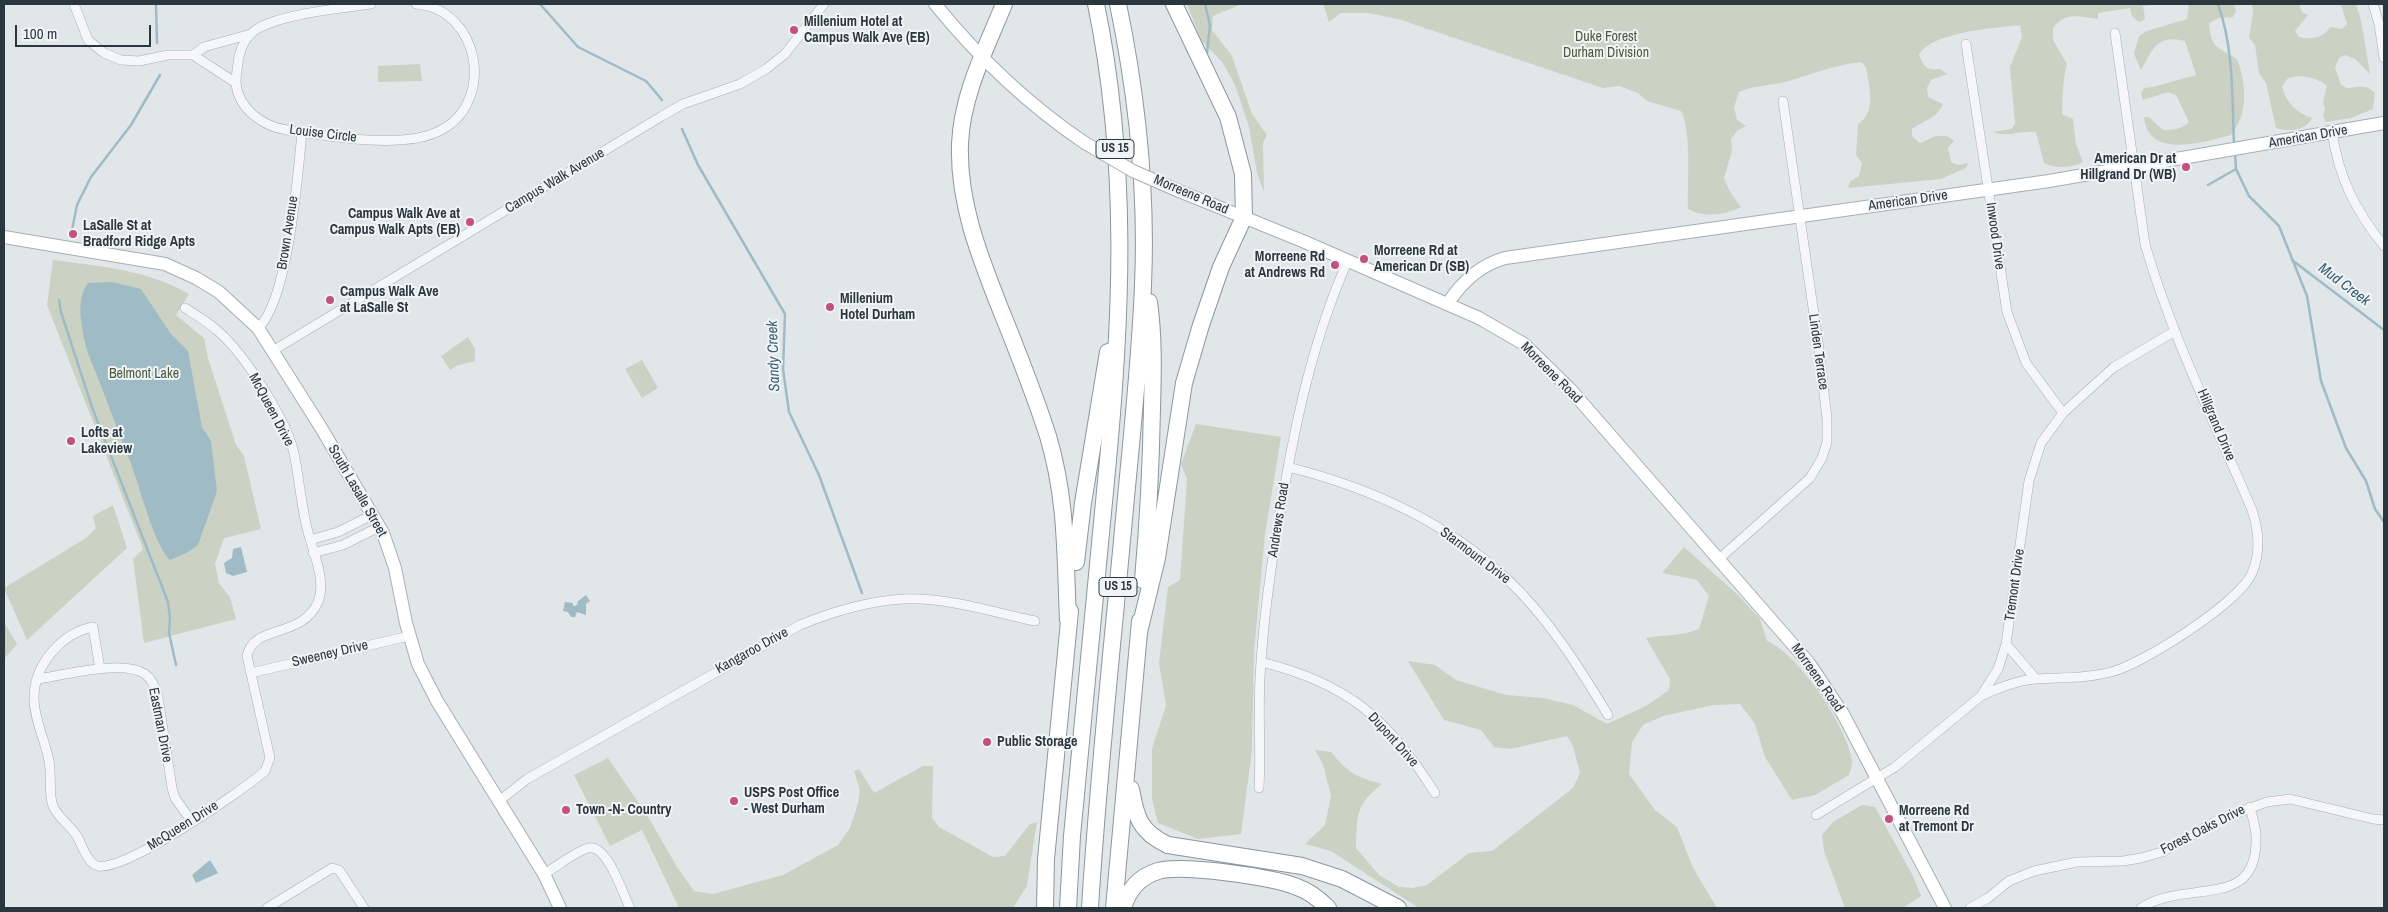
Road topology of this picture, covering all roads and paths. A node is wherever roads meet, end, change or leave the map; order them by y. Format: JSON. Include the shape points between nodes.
{"nodes":[{"id":1,"x":74,"y":4,"type":"edge"},
{"id":2,"x":371,"y":4,"type":"edge"},
{"id":3,"x":416,"y":4,"type":"edge"},
{"id":4,"x":824,"y":4,"type":"edge"},
{"id":5,"x":935,"y":4,"type":"edge"},
{"id":6,"x":1004,"y":4,"type":"edge"},
{"id":7,"x":1096,"y":4,"type":"edge"},
{"id":8,"x":1118,"y":4,"type":"edge"},
{"id":9,"x":1174,"y":4,"type":"edge"},
{"id":10,"x":2373,"y":4,"type":"edge"},
{"id":11,"x":251,"y":34,"type":"junction"},
{"id":12,"x":2115,"y":34,"type":"dead end"},
{"id":13,"x":1966,"y":44,"type":"dead end"},
{"id":14,"x":193,"y":55,"type":"junction"},
{"id":15,"x":982,"y":58,"type":"junction"},
{"id":16,"x":2384,"y":58,"type":"edge"},
{"id":17,"x":236,"y":83,"type":"junction"},
{"id":18,"x":1783,"y":101,"type":"dead end"},
{"id":19,"x":2384,"y":123,"type":"edge"},
{"id":20,"x":302,"y":132,"type":"junction"},
{"id":21,"x":2332,"y":132,"type":"junction"},
{"id":22,"x":2134,"y":168,"type":"junction"},
{"id":23,"x":1988,"y":190,"type":"junction"},
{"id":24,"x":1799,"y":216,"type":"junction"},
{"id":25,"x":1244,"y":218,"type":"junction"},
{"id":26,"x":4,"y":237,"type":"edge"},
{"id":27,"x":2384,"y":246,"type":"edge"},
{"id":28,"x":1348,"y":260,"type":"junction"},
{"id":29,"x":1143,"y":265,"type":"junction"},
{"id":30,"x":1120,"y":296,"type":"junction"},
{"id":31,"x":1448,"y":303,"type":"junction"},
{"id":32,"x":185,"y":308,"type":"dead end"},
{"id":33,"x":258,"y":328,"type":"junction"},
{"id":34,"x":2175,"y":331,"type":"junction"},
{"id":35,"x":274,"y":350,"type":"junction"},
{"id":36,"x":2063,"y":413,"type":"junction"},
{"id":37,"x":1288,"y":468,"type":"junction"},
{"id":38,"x":372,"y":515,"type":"junction"},
{"id":39,"x":379,"y":527,"type":"junction"},
{"id":40,"x":310,"y":540,"type":"junction"},
{"id":41,"x":313,"y":553,"type":"junction"},
{"id":42,"x":1719,"y":559,"type":"junction"},
{"id":43,"x":1068,"y":620,"type":"junction"},
{"id":44,"x":1035,"y":621,"type":"dead end"},
{"id":45,"x":1139,"y":632,"type":"junction"},
{"id":46,"x":409,"y":636,"type":"junction"},
{"id":47,"x":2006,"y":644,"type":"junction"},
{"id":48,"x":1261,"y":662,"type":"junction"},
{"id":49,"x":100,"y":669,"type":"junction"},
{"id":50,"x":251,"y":673,"type":"junction"},
{"id":51,"x":38,"y":679,"type":"junction"},
{"id":52,"x":2036,"y":679,"type":"junction"},
{"id":53,"x":1982,"y":696,"type":"junction"},
{"id":54,"x":1608,"y":715,"type":"dead end"},
{"id":55,"x":1127,"y":768,"type":"junction"},
{"id":56,"x":1878,"y":779,"type":"junction"},
{"id":57,"x":1259,"y":788,"type":"dead end"},
{"id":58,"x":1435,"y":793,"type":"dead end"},
{"id":59,"x":499,"y":801,"type":"junction"},
{"id":60,"x":2250,"y":806,"type":"junction"},
{"id":61,"x":1816,"y":815,"type":"dead end"},
{"id":62,"x":2384,"y":820,"type":"edge"},
{"id":63,"x":192,"y":822,"type":"junction"},
{"id":64,"x":1046,"y":859,"type":"junction"},
{"id":65,"x":544,"y":874,"type":"junction"},
{"id":66,"x":267,"y":908,"type":"edge"},
{"id":67,"x":364,"y":908,"type":"edge"},
{"id":68,"x":560,"y":908,"type":"edge"},
{"id":69,"x":630,"y":908,"type":"edge"},
{"id":70,"x":1032,"y":908,"type":"edge"},
{"id":71,"x":1044,"y":908,"type":"edge"},
{"id":72,"x":1068,"y":908,"type":"edge"},
{"id":73,"x":1090,"y":908,"type":"edge"},
{"id":74,"x":1114,"y":908,"type":"edge"},
{"id":75,"x":1123,"y":908,"type":"edge"},
{"id":76,"x":1328,"y":908,"type":"edge"},
{"id":77,"x":1398,"y":908,"type":"edge"},
{"id":78,"x":1945,"y":908,"type":"edge"},
{"id":79,"x":1970,"y":908,"type":"edge"},
{"id":80,"x":2141,"y":908,"type":"edge"}],
"edges":[{"from":1,"to":14,"type":"street","via":[[88,40],[104,53],[131,61]]},
{"from":2,"to":11,"type":"street","via":[[300,16],[264,26]]},
{"from":3,"to":20,"type":"street","name":"Louise Circle","via":[[431,6],[452,19],[473,53],[476,70],[473,90],[457,117],[440,131],[404,138],[369,140]]},
{"from":4,"to":35,"type":"street","name":"Campus Walk Avenue","via":[[785,54],[766,69],[740,84],[683,104]]},
{"from":5,"to":15,"type":"street","name":"Morreene Road"},
{"from":6,"to":15,"type":"highway"},
{"from":7,"to":30,"type":"highway","number":"US 15","via":[[1110,87],[1119,184]]},
{"from":8,"to":29,"type":"highway","number":"US 15","via":[[1137,137]]},
{"from":9,"to":25,"type":"highway","via":[[1228,117],[1243,174]]},
{"from":10,"to":16,"type":"street"},
{"from":11,"to":14,"type":"street","via":[[204,47]]},
{"from":11,"to":17,"type":"street","via":[[240,50]]},
{"from":12,"to":22,"type":"street","name":"Hillgrand Drive"},
{"from":13,"to":23,"type":"street","name":"Inwood Drive"},
{"from":14,"to":17,"type":"street"},
{"from":15,"to":25,"type":"street","name":"Morreene Road","bridge":true,"via":[[1043,114],[1085,142],[1133,171]]},
{"from":15,"to":43,"type":"highway","via":[[971,83],[960,142],[964,202],[988,278],[1034,395],[1054,461],[1066,532]]},
{"from":17,"to":20,"type":"street","name":"Louise Circle","via":[[247,108],[262,122],[270,127]]},
{"from":18,"to":24,"type":"street","name":"Linden Terrace"},
{"from":19,"to":21,"type":"street","name":"American Drive"},
{"from":20,"to":33,"type":"street","name":"Brown Avenue","via":[[281,275],[268,317]]},
{"from":21,"to":22,"type":"street","name":"American Drive"},
{"from":21,"to":27,"type":"street","via":[[2338,169],[2362,218]]},
{"from":22,"to":23,"type":"street","name":"American Drive"},
{"from":22,"to":34,"type":"street","name":"Hillgrand Drive","via":[[2145,244]]},
{"from":23,"to":24,"type":"street","name":"American Drive"},
{"from":23,"to":36,"type":"street","name":"Inwood Drive","via":[[2002,287],[2013,331],[2026,362]]},
{"from":24,"to":31,"type":"street","name":"American Drive","via":[[1505,258],[1477,271]]},
{"from":24,"to":42,"type":"street","name":"Linden Terrace","via":[[1827,419],[1826,450],[1810,478]]},
{"from":25,"to":28,"type":"street","name":"Morreene Road"},
{"from":25,"to":45,"type":"highway","via":[[1221,266],[1184,383],[1157,558]]},
{"from":26,"to":33,"type":"street","name":"South Lasalle Street","via":[[165,264],[219,292]]},
{"from":28,"to":31,"type":"street","name":"Morreene Road"},
{"from":28,"to":37,"type":"street","name":"Andrews Road","via":[[1329,302],[1300,406]]},
{"from":29,"to":45,"type":"highway","via":[[1153,328],[1153,356],[1148,509]]},
{"from":29,"to":73,"type":"highway","number":"US 15","via":[[1138,374]]},
{"from":30,"to":43,"type":"highway","via":[[1110,331]]},
{"from":30,"to":72,"type":"highway","number":"US 15","via":[[1115,395],[1072,836]]},
{"from":31,"to":42,"type":"street","name":"Morreene Road","via":[[1507,333],[1540,358]]},
{"from":32,"to":40,"type":"street","name":"McQueen Drive","via":[[229,342],[272,406],[294,454]]},
{"from":33,"to":35,"type":"street","name":"South Lasalle Street"},
{"from":34,"to":36,"type":"street","name":"Tremont Drive","via":[[2114,367]]},
{"from":34,"to":52,"type":"street","name":"Hillgrand Drive","via":[[2252,510],[2259,547],[2252,574],[2228,602],[2182,634],[2114,671],[2085,678]]},
{"from":35,"to":38,"type":"street","name":"South Lasalle Street"},
{"from":36,"to":47,"type":"street","name":"Tremont Drive","via":[[2041,443],[2029,481]]},
{"from":37,"to":48,"type":"street","name":"Andrews Road","via":[[1274,550]]},
{"from":37,"to":54,"type":"street","name":"Starmount Drive","via":[[1392,502],[1443,530],[1494,567],[1542,618]]},
{"from":38,"to":39,"type":"street","name":"South Lasalle Street"},
{"from":38,"to":40,"type":"street","via":[[338,532]]},
{"from":39,"to":41,"type":"street","via":[[343,544]]},
{"from":39,"to":46,"type":"street","name":"South Lasalle Street","via":[[395,568]]},
{"from":40,"to":41,"type":"street","name":"McQueen Drive"},
{"from":41,"to":50,"type":"street","name":"McQueen Drive","via":[[320,586],[318,601],[304,621],[252,643],[248,656]]},
{"from":42,"to":56,"type":"street","name":"Morreene Road","via":[[1809,663]]},
{"from":43,"to":64,"type":"highway"},
{"from":44,"to":59,"type":"street","name":"Kangaroo Drive","via":[[918,599],[872,604],[823,615],[608,732],[527,779]]},
{"from":45,"to":55,"type":"highway"},
{"from":46,"to":50,"type":"street","name":"Sweeney Drive"},
{"from":46,"to":59,"type":"street","name":"South Lasalle Street","via":[[418,664],[437,701]]},
{"from":47,"to":52,"type":"street"},
{"from":47,"to":53,"type":"street","name":"Tremont Drive","via":[[1998,669]]},
{"from":48,"to":57,"type":"street","name":"Andrews Road"},
{"from":48,"to":58,"type":"street","name":"Dupont Drive","via":[[1306,674],[1356,702],[1384,726],[1410,756]]},
{"from":49,"to":51,"type":"street","name":"Eastman Drive"},
{"from":49,"to":51,"type":"street","name":"McQueen Drive","via":[[93,627],[64,640],[50,654]]},
{"from":49,"to":63,"type":"street","name":"Eastman Drive","via":[[129,669],[144,674],[150,680],[158,697],[172,788]]},
{"from":50,"to":63,"type":"street","name":"McQueen Drive","via":[[269,750],[268,767]]},
{"from":51,"to":63,"type":"street","name":"McQueen Drive","via":[[34,697],[49,762],[53,804],[92,862],[101,866],[117,863],[160,843]]},
{"from":52,"to":53,"type":"street","name":"Hillgrand Drive","via":[[1999,688]]},
{"from":53,"to":56,"type":"street","name":"Tremont Drive"},
{"from":55,"to":74,"type":"highway"},
{"from":55,"to":77,"type":"highway","via":[[1138,821],[1160,841],[1180,848],[1309,868],[1348,881]]},
{"from":56,"to":61,"type":"street","name":"Tremont Drive"},
{"from":56,"to":78,"type":"street","name":"Morreene Road"},
{"from":59,"to":65,"type":"street","name":"South Lasalle Street"},
{"from":60,"to":62,"type":"street","name":"Forest Oaks Drive","via":[[2290,799]]},
{"from":60,"to":79,"type":"street","name":"Forest Oaks Drive","via":[[2162,852],[2142,858],[2076,862],[2034,870],[2009,881]]},
{"from":60,"to":80,"type":"street","via":[[2255,827],[2255,857],[2246,881],[2227,894],[2155,900]]},
{"from":64,"to":70,"type":"highway"},
{"from":64,"to":71,"type":"highway"},
{"from":65,"to":68,"type":"street","name":"South Lasalle Street"},
{"from":65,"to":69,"type":"street","via":[[587,848],[596,848],[605,855]]},
{"from":66,"to":67,"type":"street","via":[[332,868],[339,870]]},
{"from":75,"to":76,"type":"highway","via":[[1130,891],[1141,880],[1170,869],[1288,883],[1310,893]]}]}
